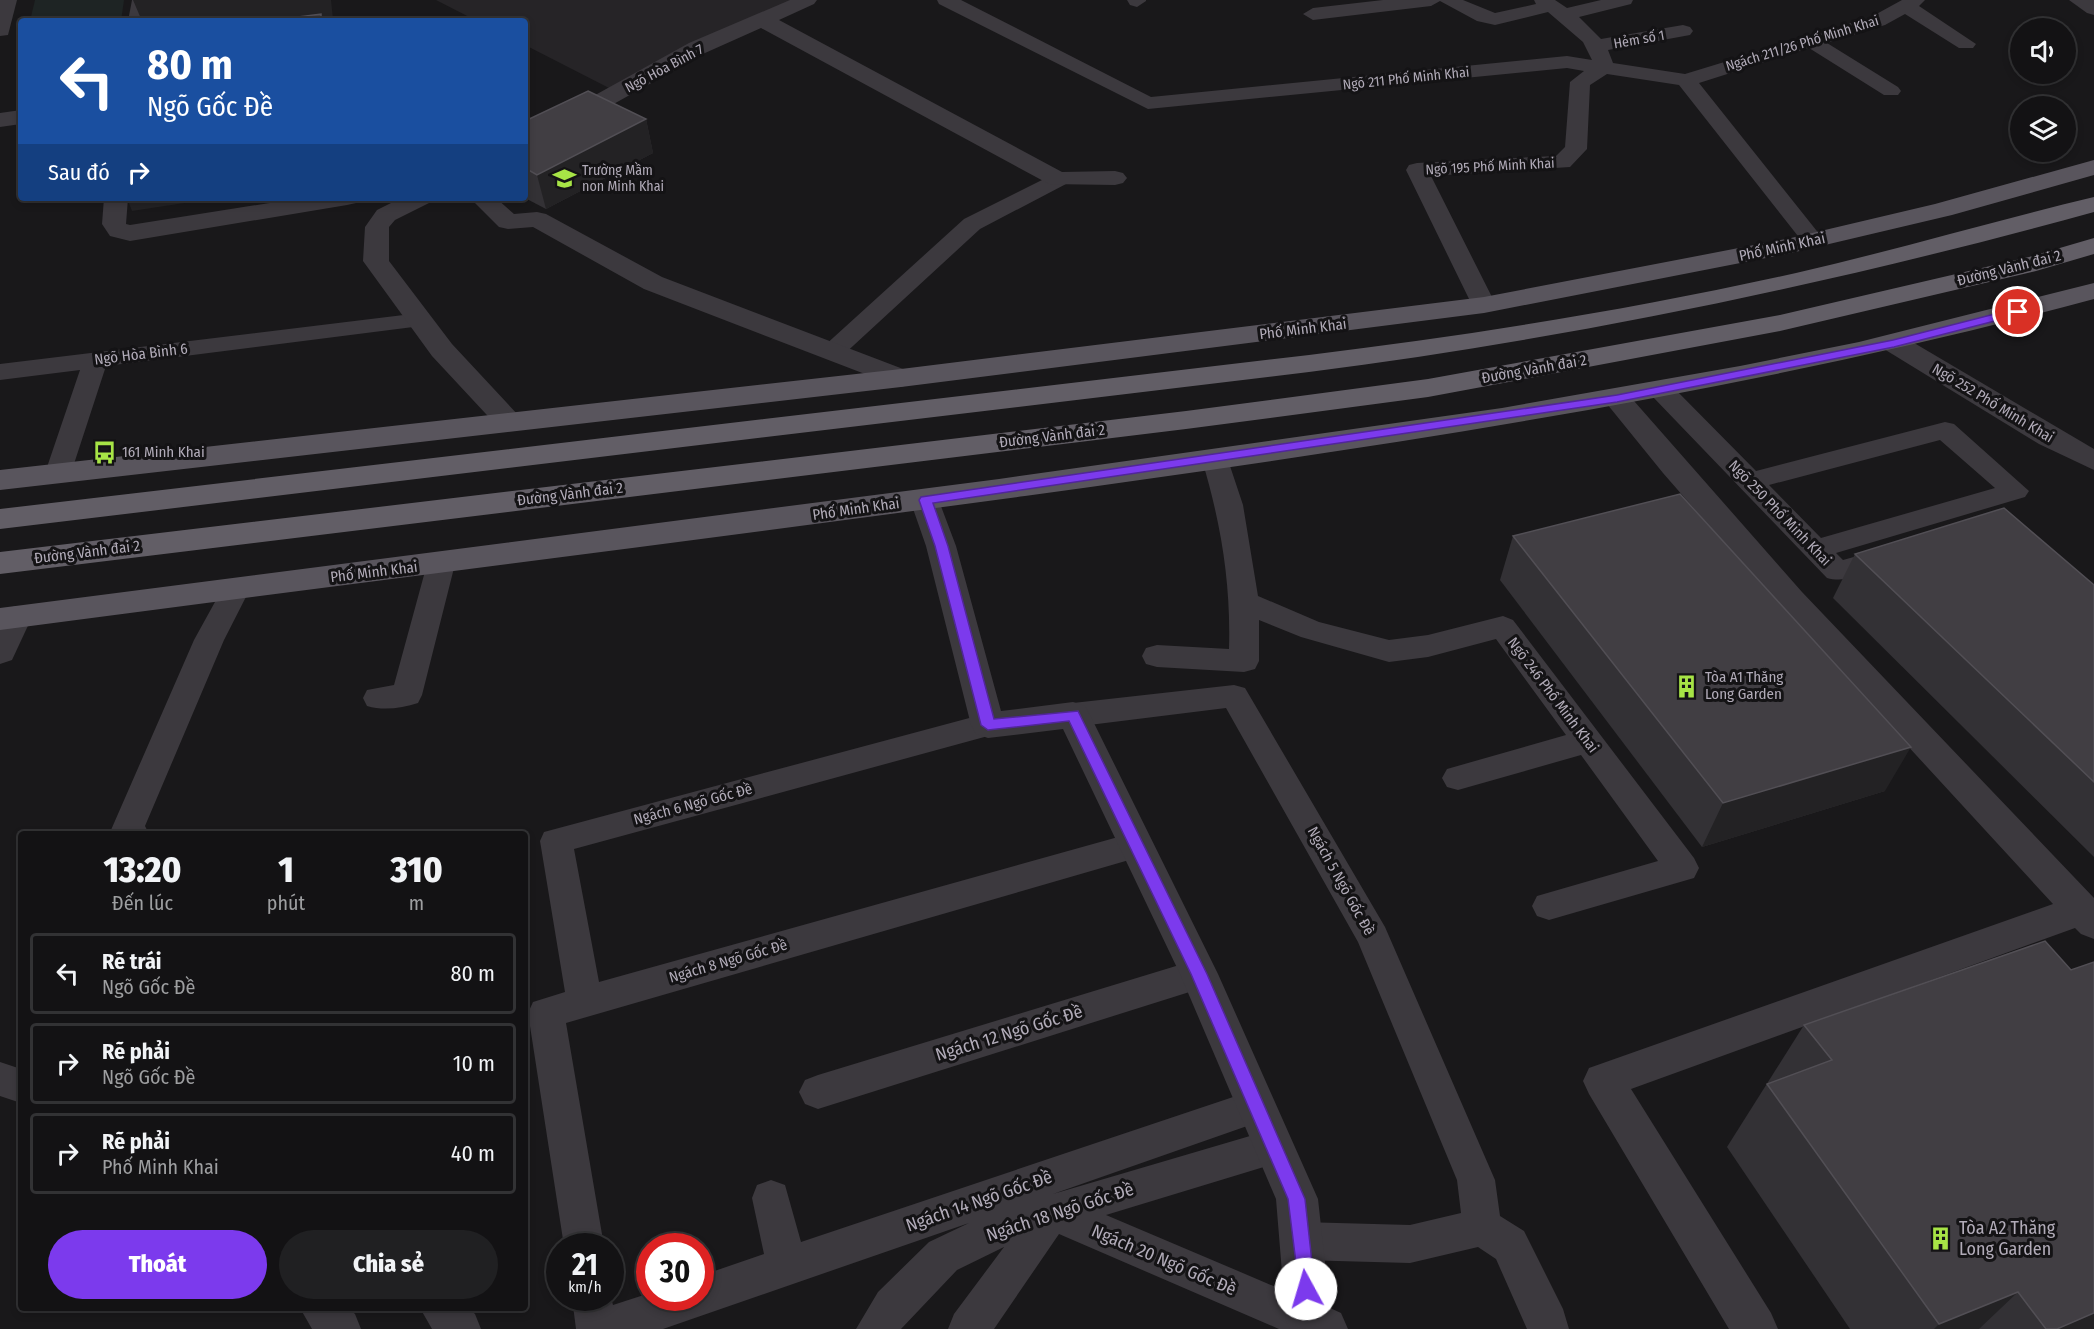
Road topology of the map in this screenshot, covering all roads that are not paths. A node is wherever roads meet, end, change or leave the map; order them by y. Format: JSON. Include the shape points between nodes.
{"nodes":[{"id":1,"x":7,"y":0,"type":"edge"},
{"id":2,"x":142,"y":0,"type":"edge"},
{"id":3,"x":807,"y":0,"type":"edge"},
{"id":4,"x":946,"y":0,"type":"edge"},
{"id":5,"x":1431,"y":0,"type":"edge"},
{"id":6,"x":1448,"y":0,"type":"edge"},
{"id":7,"x":1624,"y":0,"type":"edge"},
{"id":8,"x":2079,"y":0,"type":"edge"},
{"id":9,"x":1911,"y":3,"type":"edge"},
{"id":10,"x":1553,"y":7,"type":"edge"},
{"id":11,"x":2094,"y":9,"type":"edge"},
{"id":12,"x":1312,"y":14,"type":"dead end"},
{"id":13,"x":139,"y":18,"type":"edge"},
{"id":14,"x":763,"y":20,"type":"junction"},
{"id":15,"x":0,"y":30,"type":"edge"},
{"id":16,"x":1683,"y":31,"type":"dead end"},
{"id":17,"x":1811,"y":41,"type":"junction"},
{"id":18,"x":1966,"y":44,"type":"dead end"},
{"id":19,"x":1596,"y":46,"type":"junction"},
{"id":20,"x":1604,"y":67,"type":"junction"},
{"id":21,"x":1686,"y":80,"type":"junction"},
{"id":22,"x":1891,"y":91,"type":"dead end"},
{"id":23,"x":18,"y":117,"type":"edge"},
{"id":24,"x":0,"y":120,"type":"edge"},
{"id":25,"x":528,"y":142,"type":"edge"},
{"id":26,"x":2094,"y":166,"type":"edge"},
{"id":27,"x":1115,"y":178,"type":"dead end"},
{"id":28,"x":1058,"y":179,"type":"junction"},
{"id":29,"x":116,"y":201,"type":"edge"},
{"id":30,"x":328,"y":201,"type":"edge"},
{"id":31,"x":402,"y":201,"type":"edge"},
{"id":32,"x":485,"y":201,"type":"edge"},
{"id":33,"x":2094,"y":204,"type":"edge"},
{"id":34,"x":1813,"y":240,"type":"junction"},
{"id":35,"x":2094,"y":246,"type":"edge"},
{"id":36,"x":2094,"y":291,"type":"edge"},
{"id":37,"x":1484,"y":305,"type":"junction"},
{"id":38,"x":420,"y":320,"type":"junction"},
{"id":39,"x":1894,"y":343,"type":"junction"},
{"id":40,"x":832,"y":352,"type":"junction"},
{"id":41,"x":96,"y":359,"type":"junction"},
{"id":42,"x":0,"y":372,"type":"edge"},
{"id":43,"x":901,"y":378,"type":"junction"},
{"id":44,"x":1662,"y":390,"type":"junction"},
{"id":45,"x":1617,"y":399,"type":"junction"},
{"id":46,"x":509,"y":422,"type":"junction"},
{"id":47,"x":1215,"y":459,"type":"junction"},
{"id":48,"x":2094,"y":461,"type":"edge"},
{"id":49,"x":58,"y":473,"type":"junction"},
{"id":50,"x":0,"y":480,"type":"edge"},
{"id":51,"x":1749,"y":482,"type":"junction"},
{"id":52,"x":925,"y":500,"type":"junction"},
{"id":53,"x":0,"y":519,"type":"edge"},
{"id":54,"x":1815,"y":549,"type":"junction"},
{"id":55,"x":1915,"y":551,"type":"edge"},
{"id":56,"x":0,"y":563,"type":"edge"},
{"id":57,"x":441,"y":564,"type":"junction"},
{"id":58,"x":236,"y":589,"type":"junction"},
{"id":59,"x":1245,"y":602,"type":"junction"},
{"id":60,"x":8,"y":618,"type":"edge"},
{"id":61,"x":0,"y":652,"type":"edge"},
{"id":62,"x":1157,"y":656,"type":"dead end"},
{"id":63,"x":378,"y":698,"type":"dead end"},
{"id":64,"x":1073,"y":715,"type":"junction"},
{"id":65,"x":988,"y":725,"type":"junction"},
{"id":66,"x":1587,"y":741,"type":"junction"},
{"id":67,"x":1458,"y":778,"type":"dead end"},
{"id":68,"x":128,"y":831,"type":"edge"},
{"id":69,"x":1136,"y":845,"type":"junction"},
{"id":70,"x":1549,"y":906,"type":"dead end"},
{"id":71,"x":2088,"y":917,"type":"edge"},
{"id":72,"x":1199,"y":974,"type":"junction"},
{"id":73,"x":585,"y":1002,"type":"junction"},
{"id":74,"x":0,"y":1079,"type":"edge"},
{"id":75,"x":18,"y":1085,"type":"edge"},
{"id":76,"x":818,"y":1092,"type":"dead end"},
{"id":77,"x":1257,"y":1106,"type":"junction"},
{"id":78,"x":1274,"y":1147,"type":"junction"},
{"id":79,"x":771,"y":1197,"type":"dead end"},
{"id":80,"x":1052,"y":1212,"type":"junction"},
{"id":81,"x":1482,"y":1227,"type":"junction"},
{"id":82,"x":582,"y":1233,"type":"edge"},
{"id":83,"x":1301,"y":1241,"type":"junction"},
{"id":84,"x":787,"y":1266,"type":"junction"},
{"id":85,"x":714,"y":1291,"type":"edge"},
{"id":86,"x":323,"y":1311,"type":"edge"},
{"id":87,"x":443,"y":1311,"type":"edge"},
{"id":88,"x":595,"y":1311,"type":"edge"},
{"id":89,"x":655,"y":1311,"type":"edge"},
{"id":90,"x":1313,"y":1326,"type":"edge"},
{"id":91,"x":340,"y":1329,"type":"edge"},
{"id":92,"x":460,"y":1329,"type":"edge"},
{"id":93,"x":599,"y":1329,"type":"edge"},
{"id":94,"x":877,"y":1329,"type":"edge"},
{"id":95,"x":969,"y":1329,"type":"edge"},
{"id":96,"x":1548,"y":1329,"type":"edge"},
{"id":97,"x":1755,"y":1329,"type":"edge"}],
"edges":[{"from":1,"to":15,"type":"street"},
{"from":2,"to":13,"type":"street"},
{"from":3,"to":14,"type":"street","name":"Ngõ Hòa Bình 7"},
{"from":4,"to":20,"type":"lane","name":"Ngõ 211 Phố Minh Khai","via":[[1148,104],[1567,62]]},
{"from":5,"to":12,"type":"lane"},
{"from":6,"to":10,"type":"lane","via":[[1495,19]]},
{"from":7,"to":10,"type":"lane"},
{"from":8,"to":11,"type":"street"},
{"from":9,"to":17,"type":"lane","name":"Ngách 211/26 Phố Minh Khai","via":[[1878,21]]},
{"from":9,"to":18,"type":"lane"},
{"from":10,"to":19,"type":"lane"},
{"from":14,"to":25,"type":"street","name":"Ngõ Hòa Bình 7","via":[[697,48]]},
{"from":14,"to":28,"type":"street"},
{"from":16,"to":19,"type":"lane","name":"Hẻm số 1"},
{"from":17,"to":21,"type":"lane","name":"Ngách 211/26 Phố Minh Khai"},
{"from":17,"to":22,"type":"lane"},
{"from":19,"to":20,"type":"lane","via":[[1603,55]]},
{"from":20,"to":21,"type":"lane","name":"Ngõ 211 Phố Minh Khai"},
{"from":20,"to":37,"type":"lane","name":"Ngõ 195 Phố Minh Khai","via":[[1580,82],[1576,149],[1562,162],[1417,170]]},
{"from":21,"to":34,"type":"lane"},
{"from":23,"to":24,"type":"street"},
{"from":26,"to":34,"type":"main road","name":"Phố Minh Khai"},
{"from":27,"to":28,"type":"street"},
{"from":28,"to":40,"type":"lane","via":[[972,224]]},
{"from":29,"to":30,"type":"street","via":[[114,224],[119,231],[130,233]]},
{"from":31,"to":38,"type":"street","via":[[377,227],[376,261]]},
{"from":32,"to":40,"type":"street","via":[[508,222],[537,219],[654,283]]},
{"from":33,"to":53,"type":"highway","via":[[1800,280],[1493,339]]},
{"from":34,"to":37,"type":"main road","name":"Phố Minh Khai"},
{"from":35,"to":56,"type":"highway","name":"Đường Vành đai 2","via":[[1779,323],[1428,388]]},
{"from":36,"to":39,"type":"main road","name":"Phố Minh Khai"},
{"from":37,"to":43,"type":"main road","name":"Phố Minh Khai"},
{"from":38,"to":41,"type":"lane","name":"Ngõ Hòa Bình 6"},
{"from":38,"to":46,"type":"street","via":[[442,350]]},
{"from":39,"to":44,"type":"main road","name":"Phố Minh Khai"},
{"from":39,"to":48,"type":"street","name":"Ngõ 252 Phố Minh Khai","via":[[2049,438]]},
{"from":40,"to":43,"type":"street"},
{"from":41,"to":42,"type":"lane","name":"Ngõ Hòa Bình 6"},
{"from":41,"to":49,"type":"lane"},
{"from":43,"to":46,"type":"main road","name":"Phố Minh Khai"},
{"from":44,"to":45,"type":"main road","name":"Phố Minh Khai"},
{"from":44,"to":51,"type":"lane","name":"Ngõ 250 Phố Minh Khai"},
{"from":45,"to":47,"type":"main road","name":"Phố Minh Khai"},
{"from":45,"to":71,"type":"street","via":[[1667,461],[1776,581]]},
{"from":46,"to":49,"type":"main road","name":"Phố Minh Khai"},
{"from":47,"to":52,"type":"main road","name":"Phố Minh Khai"},
{"from":47,"to":59,"type":"lane","via":[[1229,505]]},
{"from":49,"to":50,"type":"main road","name":"Phố Minh Khai"},
{"from":51,"to":54,"type":"lane","name":"Ngõ 250 Phố Minh Khai"},
{"from":51,"to":54,"type":"lane","via":[[1946,430],[2015,491]]},
{"from":52,"to":57,"type":"main road","name":"Phố Minh Khai"},
{"from":52,"to":65,"type":"street","via":[[941,546]]},
{"from":54,"to":55,"type":"lane","name":"Ngõ 250 Phố Minh Khai","via":[[1837,571]]},
{"from":57,"to":58,"type":"main road","name":"Phố Minh Khai"},
{"from":57,"to":63,"type":"lane","via":[[407,694]]},
{"from":58,"to":60,"type":"main road","name":"Phố Minh Khai"},
{"from":58,"to":68,"type":"lane","via":[[209,640]]},
{"from":59,"to":62,"type":"lane","via":[[1244,661]]},
{"from":59,"to":66,"type":"lane","name":"Ngõ 246 Phố Minh Khai","via":[[1311,630],[1389,651],[1428,646],[1503,627]]},
{"from":60,"to":61,"type":"street"},
{"from":64,"to":65,"type":"street"},
{"from":64,"to":69,"type":"street"},
{"from":64,"to":81,"type":"lane","name":"Ngách 5 Ngõ Gốc Đề","via":[[1234,696],[1373,937],[1476,1180]]},
{"from":65,"to":73,"type":"lane","name":"Ngách 6 Ngõ Gốc Đề","via":[[556,841]]},
{"from":66,"to":67,"type":"lane"},
{"from":66,"to":70,"type":"lane","name":"Ngõ 246 Phố Minh Khai","via":[[1682,868]]},
{"from":69,"to":72,"type":"street"},
{"from":69,"to":73,"type":"lane","name":"Ngách 8 Ngõ Gốc Đề"},
{"from":71,"to":97,"type":"street","via":[[1603,1081]]},
{"from":72,"to":76,"type":"lane","name":"Ngách 12 Ngõ Gốc Đề"},
{"from":72,"to":77,"type":"street"},
{"from":73,"to":82,"type":"lane","name":"Ngách 8 Ngõ Gốc Đề","via":[[546,1013]]},
{"from":74,"to":75,"type":"lane"},
{"from":77,"to":78,"type":"street"},
{"from":77,"to":84,"type":"lane","name":"Ngách 14 Ngõ Gốc Đề"},
{"from":78,"to":80,"type":"lane","name":"Ngách 18 Ngõ Gốc Đề"},
{"from":78,"to":83,"type":"street","via":[[1297,1199]]},
{"from":79,"to":84,"type":"lane"},
{"from":80,"to":90,"type":"lane","name":"Ngách 20 Ngõ Gốc Đề"},
{"from":80,"to":94,"type":"lane","name":"Ngách 18 Ngõ Gốc Đề","via":[[998,1229],[943,1256],[892,1306]]},
{"from":80,"to":95,"type":"lane"},
{"from":81,"to":83,"type":"lane","via":[[1410,1244]]},
{"from":81,"to":96,"type":"lane","via":[[1509,1245]]},
{"from":83,"to":90,"type":"street"},
{"from":84,"to":85,"type":"lane","name":"Ngách 14 Ngõ Gốc Đề"},
{"from":86,"to":91,"type":"lane"},
{"from":87,"to":92,"type":"lane"},
{"from":88,"to":93,"type":"lane"},
{"from":89,"to":93,"type":"lane"}]}
